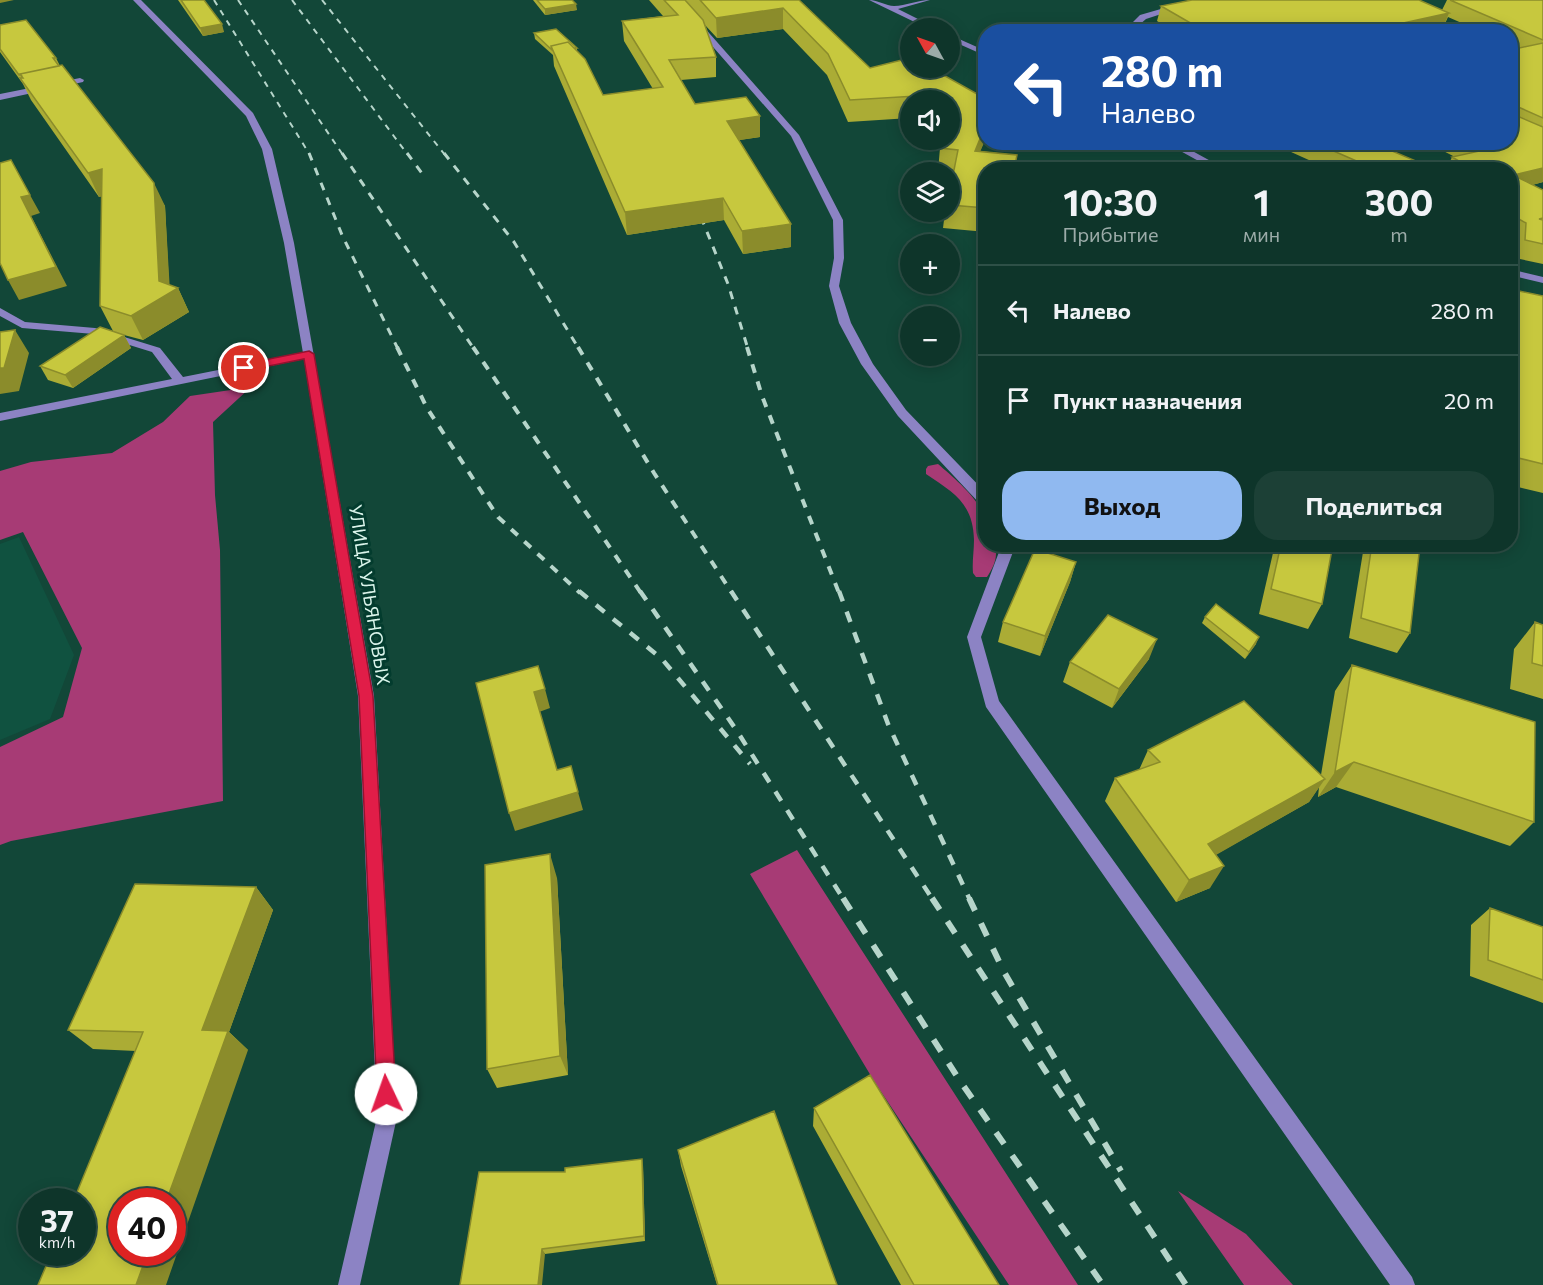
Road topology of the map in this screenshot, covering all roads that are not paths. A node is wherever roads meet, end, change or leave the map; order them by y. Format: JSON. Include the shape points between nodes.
{"nodes":[{"id":1,"x":137,"y":0,"type":"edge"},
{"id":2,"x":676,"y":0,"type":"edge"},
{"id":3,"x":873,"y":0,"type":"edge"},
{"id":4,"x":926,"y":0,"type":"edge"},
{"id":5,"x":1200,"y":0,"type":"edge"},
{"id":6,"x":891,"y":9,"type":"junction"},
{"id":7,"x":910,"y":18,"type":"edge"},
{"id":8,"x":1134,"y":24,"type":"edge"},
{"id":9,"x":960,"y":42,"type":"edge"},
{"id":10,"x":978,"y":50,"type":"edge"},
{"id":11,"x":80,"y":80,"type":"dead end"},
{"id":12,"x":0,"y":97,"type":"edge"},
{"id":13,"x":1184,"y":150,"type":"edge"},
{"id":14,"x":1207,"y":162,"type":"edge"},
{"id":15,"x":1518,"y":274,"type":"edge"},
{"id":16,"x":1543,"y":280,"type":"edge"},
{"id":17,"x":0,"y":311,"type":"edge"},
{"id":18,"x":309,"y":354,"type":"junction"},
{"id":19,"x":180,"y":381,"type":"junction"},
{"id":20,"x":0,"y":417,"type":"edge"},
{"id":21,"x":978,"y":494,"type":"edge"},
{"id":22,"x":1007,"y":552,"type":"edge"},
{"id":23,"x":349,"y":1285,"type":"edge"},
{"id":24,"x":1404,"y":1285,"type":"edge"}],
"edges":[{"from":1,"to":18,"type":"street","name":"УЛИЦА УЛЬЯНОВЫХ","via":[[250,115],[267,149]]},
{"from":2,"to":21,"type":"street","via":[[795,135],[838,220],[839,258],[834,286],[845,323],[867,364],[902,413]]},
{"from":3,"to":6,"type":"street"},
{"from":4,"to":6,"type":"street"},
{"from":5,"to":8,"type":"street","via":[[1143,16]]},
{"from":6,"to":7,"type":"street"},
{"from":9,"to":10,"type":"street"},
{"from":11,"to":12,"type":"street"},
{"from":13,"to":14,"type":"street"},
{"from":15,"to":16,"type":"street"},
{"from":17,"to":19,"type":"street","via":[[22,325],[94,331],[156,350]]},
{"from":18,"to":19,"type":"street"},
{"from":18,"to":23,"type":"street","name":"УЛИЦА УЛЬЯНОВЫХ","via":[[366,696],[387,1118]]},
{"from":19,"to":20,"type":"street"},
{"from":22,"to":24,"type":"street","via":[[974,636],[992,703]]}]}
